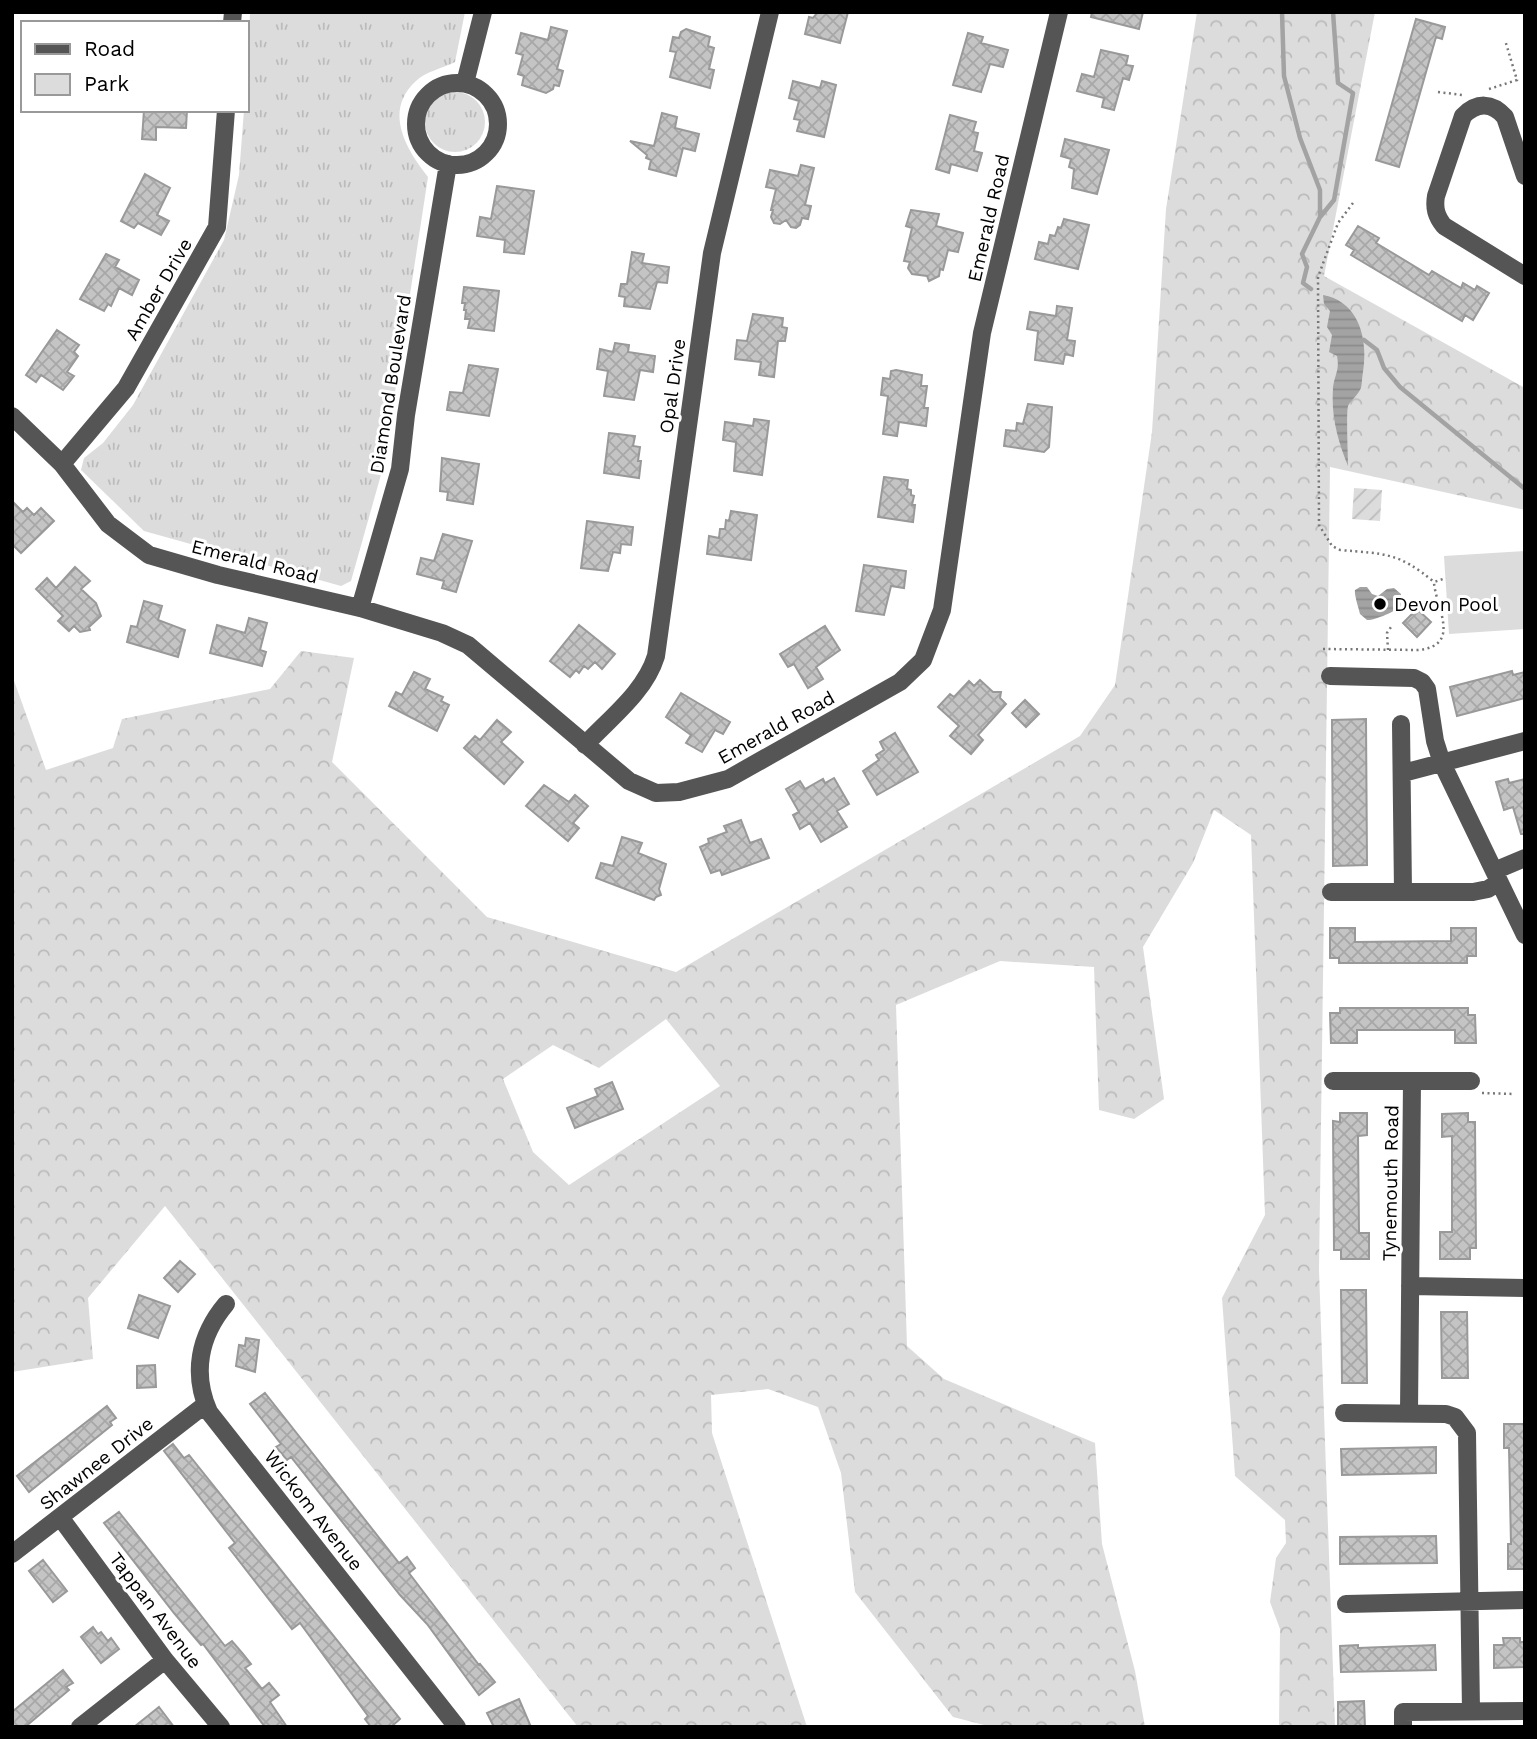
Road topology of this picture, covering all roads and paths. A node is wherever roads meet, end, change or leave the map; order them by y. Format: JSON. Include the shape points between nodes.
{"nodes":[{"id":1,"x":483,"y":12,"type":"edge"},
{"id":2,"x":770,"y":12,"type":"edge"},
{"id":3,"x":1059,"y":12,"type":"edge"},
{"id":4,"x":1504,"y":40,"type":"dead end"},
{"id":5,"x":465,"y":83,"type":"junction"},
{"id":6,"x":1438,"y":92,"type":"dead end"},
{"id":7,"x":1470,"y":92,"type":"dead end"},
{"id":8,"x":1480,"y":92,"type":"dead end"},
{"id":9,"x":226,"y":112,"type":"edge"},
{"id":10,"x":448,"y":164,"type":"junction"},
{"id":11,"x":1525,"y":176,"type":"edge"},
{"id":12,"x":1353,"y":203,"type":"dead end"},
{"id":13,"x":1525,"y":276,"type":"edge"},
{"id":14,"x":12,"y":416,"type":"edge"},
{"id":15,"x":62,"y":464,"type":"junction"},
{"id":16,"x":1446,"y":578,"type":"dead end"},
{"id":17,"x":1434,"y":582,"type":"junction"},
{"id":18,"x":360,"y":608,"type":"junction"},
{"id":19,"x":1391,"y":627,"type":"dead end"},
{"id":20,"x":1323,"y":649,"type":"dead end"},
{"id":21,"x":1388,"y":650,"type":"junction"},
{"id":22,"x":1330,"y":676,"type":"dead end"},
{"id":23,"x":1401,"y":724,"type":"dead end"},
{"id":24,"x":1525,"y":741,"type":"edge"},
{"id":25,"x":585,"y":745,"type":"junction"},
{"id":26,"x":1442,"y":763,"type":"junction"},
{"id":27,"x":1403,"y":773,"type":"junction"},
{"id":28,"x":1525,"y":858,"type":"edge"},
{"id":29,"x":1497,"y":877,"type":"junction"},
{"id":30,"x":1331,"y":892,"type":"dead end"},
{"id":31,"x":1403,"y":892,"type":"junction"},
{"id":32,"x":1525,"y":935,"type":"edge"},
{"id":33,"x":1333,"y":1081,"type":"dead end"},
{"id":34,"x":1412,"y":1081,"type":"junction"},
{"id":35,"x":1471,"y":1081,"type":"joint"},
{"id":36,"x":1515,"y":1094,"type":"dead end"},
{"id":37,"x":1410,"y":1286,"type":"junction"},
{"id":38,"x":1525,"y":1287,"type":"edge"},
{"id":39,"x":226,"y":1304,"type":"dead end"},
{"id":40,"x":206,"y":1404,"type":"junction"},
{"id":41,"x":1344,"y":1413,"type":"dead end"},
{"id":42,"x":1409,"y":1413,"type":"junction"},
{"id":43,"x":60,"y":1517,"type":"junction"},
{"id":44,"x":12,"y":1554,"type":"edge"},
{"id":45,"x":1525,"y":1600,"type":"edge"},
{"id":46,"x":1470,"y":1602,"type":"junction"},
{"id":47,"x":1346,"y":1604,"type":"dead end"},
{"id":48,"x":165,"y":1660,"type":"junction"},
{"id":49,"x":1471,"y":1711,"type":"junction"},
{"id":50,"x":1525,"y":1711,"type":"edge"},
{"id":51,"x":80,"y":1727,"type":"edge"},
{"id":52,"x":220,"y":1727,"type":"edge"},
{"id":53,"x":457,"y":1727,"type":"edge"},
{"id":54,"x":1403,"y":1727,"type":"edge"}],
"edges":[{"from":1,"to":5,"type":"street"},
{"from":2,"to":25,"type":"street","name":"Opal Drive","via":[[712,253],[656,656],[638,690]]},
{"from":3,"to":25,"type":"street","name":"Emerald Road","via":[[982,333],[942,610],[923,660],[900,682],[703,788],[656,793],[629,781]]},
{"from":4,"to":8,"type":"path","via":[[1517,80]]},
{"from":5,"to":10,"type":"street","via":[[491,101],[497,131],[480,158]]},
{"from":5,"to":10,"type":"street","via":[[438,87],[428,94],[416,117],[422,146]]},
{"from":6,"to":7,"type":"path","via":[[1461,96]]},
{"from":9,"to":15,"type":"street","name":"Amber Drive","via":[[217,228],[126,388]]},
{"from":10,"to":18,"type":"street","name":"Diamond Boulevard","via":[[400,469]]},
{"from":11,"to":13,"type":"street","via":[[1505,117],[1490,105],[1480,105],[1463,116],[1434,207],[1444,226]]},
{"from":12,"to":17,"type":"path","via":[[1338,223],[1318,277],[1319,526],[1340,550],[1393,555]]},
{"from":14,"to":15,"type":"street","name":"Emerald Road"},
{"from":15,"to":18,"type":"street","name":"Emerald Road","via":[[108,524],[149,555]]},
{"from":16,"to":17,"type":"path"},
{"from":17,"to":21,"type":"path","via":[[1443,626],[1440,640],[1428,649]]},
{"from":18,"to":25,"type":"street","name":"Emerald Road","via":[[468,645]]},
{"from":19,"to":21,"type":"path"},
{"from":20,"to":21,"type":"path"},
{"from":22,"to":26,"type":"street","via":[[1422,682]]},
{"from":23,"to":27,"type":"street"},
{"from":24,"to":26,"type":"street"},
{"from":26,"to":27,"type":"street"},
{"from":26,"to":29,"type":"street"},
{"from":27,"to":31,"type":"street"},
{"from":28,"to":29,"type":"street"},
{"from":29,"to":31,"type":"street","via":[[1488,889],[1473,892]]},
{"from":29,"to":32,"type":"street"},
{"from":30,"to":31,"type":"street"},
{"from":33,"to":34,"type":"street","name":"Tynemouth Road"},
{"from":34,"to":35,"type":"street","name":"Tynemouth Road"},
{"from":34,"to":37,"type":"street","name":"Tynemouth Road"},
{"from":35,"to":36,"type":"path","via":[[1474,1093]]},
{"from":37,"to":38,"type":"street"},
{"from":37,"to":42,"type":"street","name":"Tynemouth Road"},
{"from":39,"to":40,"type":"street","name":"Wickom Avenue","via":[[202,1347],[200,1385]]},
{"from":40,"to":43,"type":"street","name":"Shawnee Drive"},
{"from":40,"to":53,"type":"street","name":"Wickom Avenue"},
{"from":41,"to":42,"type":"street"},
{"from":42,"to":46,"type":"street","via":[[1455,1417],[1466,1433]]},
{"from":43,"to":44,"type":"street","name":"Shawnee Drive"},
{"from":43,"to":48,"type":"street","name":"Tappan Avenue"},
{"from":45,"to":46,"type":"street"},
{"from":46,"to":47,"type":"street"},
{"from":46,"to":49,"type":"street"},
{"from":48,"to":51,"type":"street"},
{"from":48,"to":52,"type":"street","name":"Tappan Avenue"},
{"from":49,"to":50,"type":"street"},
{"from":49,"to":54,"type":"street","via":[[1403,1712]]}]}
